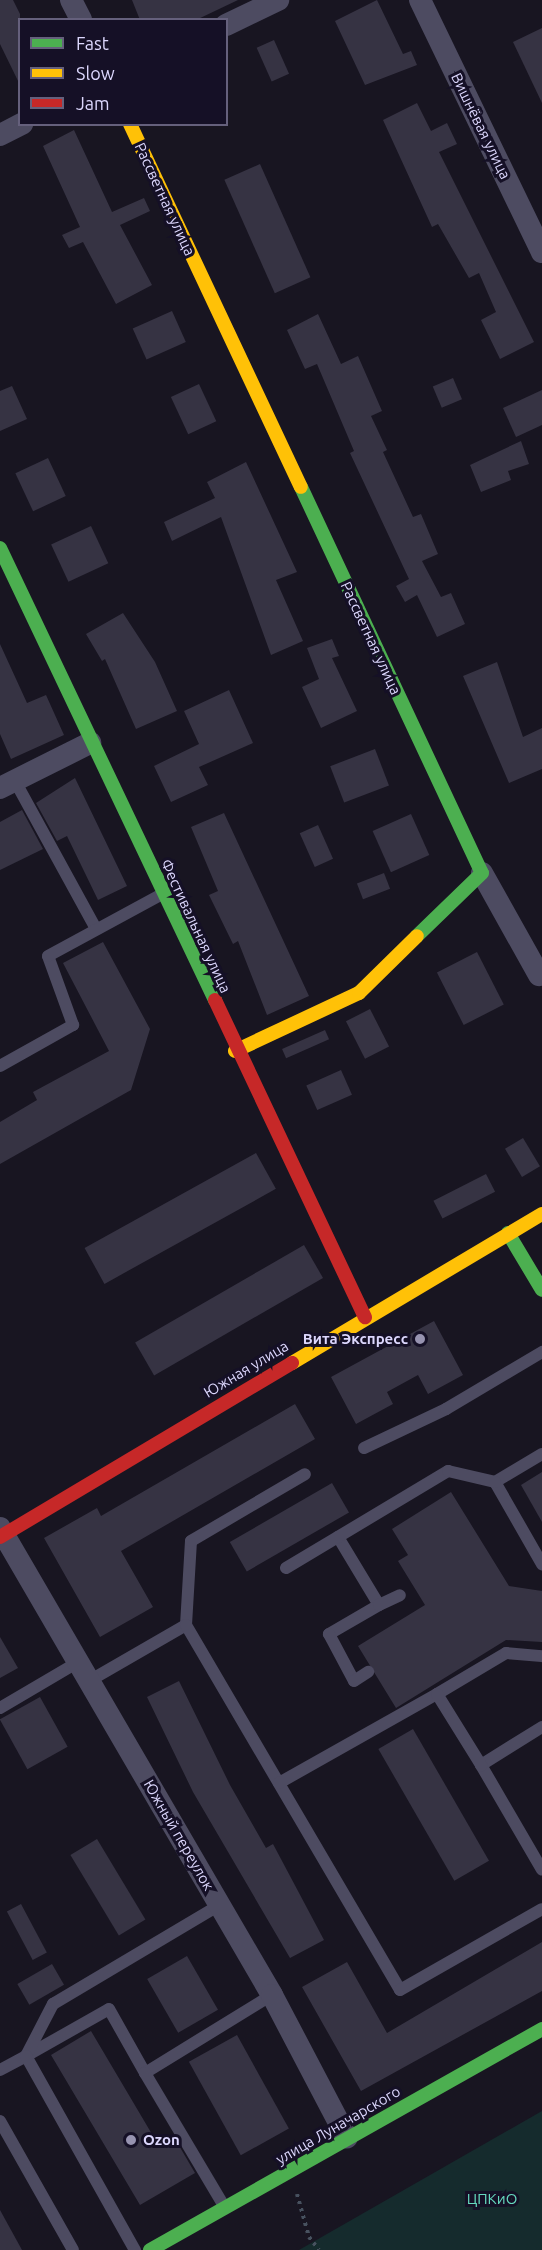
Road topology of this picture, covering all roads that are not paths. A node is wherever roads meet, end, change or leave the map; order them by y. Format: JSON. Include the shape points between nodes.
{"nodes":[{"id":1,"x":71,"y":0,"type":"edge"},
{"id":2,"x":278,"y":0,"type":"edge"},
{"id":3,"x":420,"y":0,"type":"edge"},
{"id":4,"x":80,"y":18,"type":"edge"},
{"id":5,"x":228,"y":24,"type":"edge"},
{"id":6,"x":18,"y":126,"type":"edge"},
{"id":7,"x":131,"y":126,"type":"edge"},
{"id":8,"x":0,"y":135,"type":"edge"},
{"id":9,"x":542,"y":252,"type":"edge"},
{"id":10,"x":0,"y":548,"type":"edge"},
{"id":11,"x":90,"y":743,"type":"junction"},
{"id":12,"x":7,"y":784,"type":"edge"},
{"id":13,"x":482,"y":873,"type":"junction"},
{"id":14,"x":164,"y":894,"type":"junction"},
{"id":15,"x":96,"y":929,"type":"junction"},
{"id":16,"x":539,"y":975,"type":"dead end"},
{"id":17,"x":235,"y":1051,"type":"junction"},
{"id":18,"x":0,"y":1066,"type":"edge"},
{"id":19,"x":542,"y":1214,"type":"edge"},
{"id":20,"x":508,"y":1233,"type":"junction"},
{"id":21,"x":542,"y":1290,"type":"edge"},
{"id":22,"x":365,"y":1317,"type":"junction"},
{"id":23,"x":542,"y":1352,"type":"edge"},
{"id":24,"x":364,"y":1448,"type":"dead end"},
{"id":25,"x":542,"y":1454,"type":"edge"},
{"id":26,"x":305,"y":1474,"type":"dead end"},
{"id":27,"x":495,"y":1482,"type":"junction"},
{"id":28,"x":1,"y":1534,"type":"edge"},
{"id":29,"x":338,"y":1537,"type":"junction"},
{"id":30,"x":542,"y":1564,"type":"edge"},
{"id":31,"x":286,"y":1568,"type":"dead end"},
{"id":32,"x":400,"y":1594,"type":"dead end"},
{"id":33,"x":379,"y":1605,"type":"junction"},
{"id":34,"x":186,"y":1624,"type":"junction"},
{"id":35,"x":542,"y":1656,"type":"edge"},
{"id":36,"x":78,"y":1662,"type":"junction"},
{"id":37,"x":368,"y":1672,"type":"dead end"},
{"id":38,"x":89,"y":1681,"type":"junction"},
{"id":39,"x":437,"y":1694,"type":"junction"},
{"id":40,"x":0,"y":1708,"type":"edge"},
{"id":41,"x":542,"y":1727,"type":"edge"},
{"id":42,"x":481,"y":1765,"type":"junction"},
{"id":43,"x":279,"y":1783,"type":"junction"},
{"id":44,"x":542,"y":1870,"type":"edge"},
{"id":45,"x":220,"y":1905,"type":"junction"},
{"id":46,"x":542,"y":1909,"type":"edge"},
{"id":47,"x":272,"y":1995,"type":"junction"},
{"id":48,"x":542,"y":2029,"type":"edge"},
{"id":49,"x":26,"y":2056,"type":"junction"},
{"id":50,"x":0,"y":2070,"type":"edge"},
{"id":51,"x":145,"y":2073,"type":"junction"},
{"id":52,"x":0,"y":2121,"type":"edge"},
{"id":53,"x":347,"y":2138,"type":"junction"},
{"id":54,"x":225,"y":2208,"type":"junction"},
{"id":55,"x":73,"y":2250,"type":"edge"},
{"id":56,"x":135,"y":2250,"type":"edge"},
{"id":57,"x":150,"y":2250,"type":"edge"}],
"edges":[{"from":1,"to":4,"type":"street"},
{"from":2,"to":5,"type":"street"},
{"from":3,"to":9,"type":"street","name":"Вишнёвая улица"},
{"from":6,"to":8,"type":"street"},
{"from":7,"to":13,"type":"street","name":"Рассветная улица"},
{"from":10,"to":11,"type":"street","name":"Фестивальная улица"},
{"from":11,"to":12,"type":"street"},
{"from":11,"to":14,"type":"street","name":"Фестивальная улица"},
{"from":12,"to":15,"type":"lane"},
{"from":13,"to":16,"type":"street"},
{"from":13,"to":17,"type":"street","via":[[359,993]]},
{"from":14,"to":15,"type":"lane"},
{"from":14,"to":17,"type":"street","name":"Фестивальная улица"},
{"from":15,"to":18,"type":"lane","via":[[48,956],[73,1025]]},
{"from":17,"to":22,"type":"street","name":"Фестивальная улица"},
{"from":19,"to":20,"type":"street","name":"Южная улица"},
{"from":20,"to":21,"type":"street"},
{"from":20,"to":22,"type":"street","name":"Южная улица"},
{"from":22,"to":28,"type":"street","name":"Южная улица"},
{"from":23,"to":24,"type":"lane","via":[[446,1409]]},
{"from":25,"to":27,"type":"lane"},
{"from":26,"to":34,"type":"lane","via":[[191,1541]]},
{"from":27,"to":29,"type":"lane","via":[[448,1472]]},
{"from":27,"to":30,"type":"lane"},
{"from":28,"to":36,"type":"street","name":"Южный переулок"},
{"from":29,"to":31,"type":"lane"},
{"from":29,"to":33,"type":"lane"},
{"from":32,"to":33,"type":"lane"},
{"from":33,"to":37,"type":"lane","via":[[329,1634],[354,1682]]},
{"from":34,"to":38,"type":"lane"},
{"from":34,"to":43,"type":"lane"},
{"from":35,"to":39,"type":"lane","via":[[506,1653]]},
{"from":36,"to":38,"type":"street","name":"Южный переулок"},
{"from":36,"to":40,"type":"lane"},
{"from":38,"to":45,"type":"street","name":"Южный переулок"},
{"from":39,"to":42,"type":"lane"},
{"from":39,"to":43,"type":"lane"},
{"from":41,"to":42,"type":"lane"},
{"from":42,"to":44,"type":"lane"},
{"from":43,"to":46,"type":"lane","via":[[400,1990]]},
{"from":45,"to":47,"type":"street","name":"Южный переулок"},
{"from":45,"to":49,"type":"lane","via":[[53,2004]]},
{"from":47,"to":51,"type":"lane"},
{"from":47,"to":53,"type":"street","name":"Южный переулок"},
{"from":48,"to":53,"type":"street","name":"улица Луначарского"},
{"from":49,"to":50,"type":"lane"},
{"from":49,"to":51,"type":"lane","via":[[109,2009]]},
{"from":49,"to":56,"type":"lane"},
{"from":51,"to":54,"type":"lane"},
{"from":52,"to":55,"type":"lane"},
{"from":53,"to":54,"type":"street","name":"улица Луначарского"},
{"from":54,"to":57,"type":"street","name":"улица Луначарского"}]}
